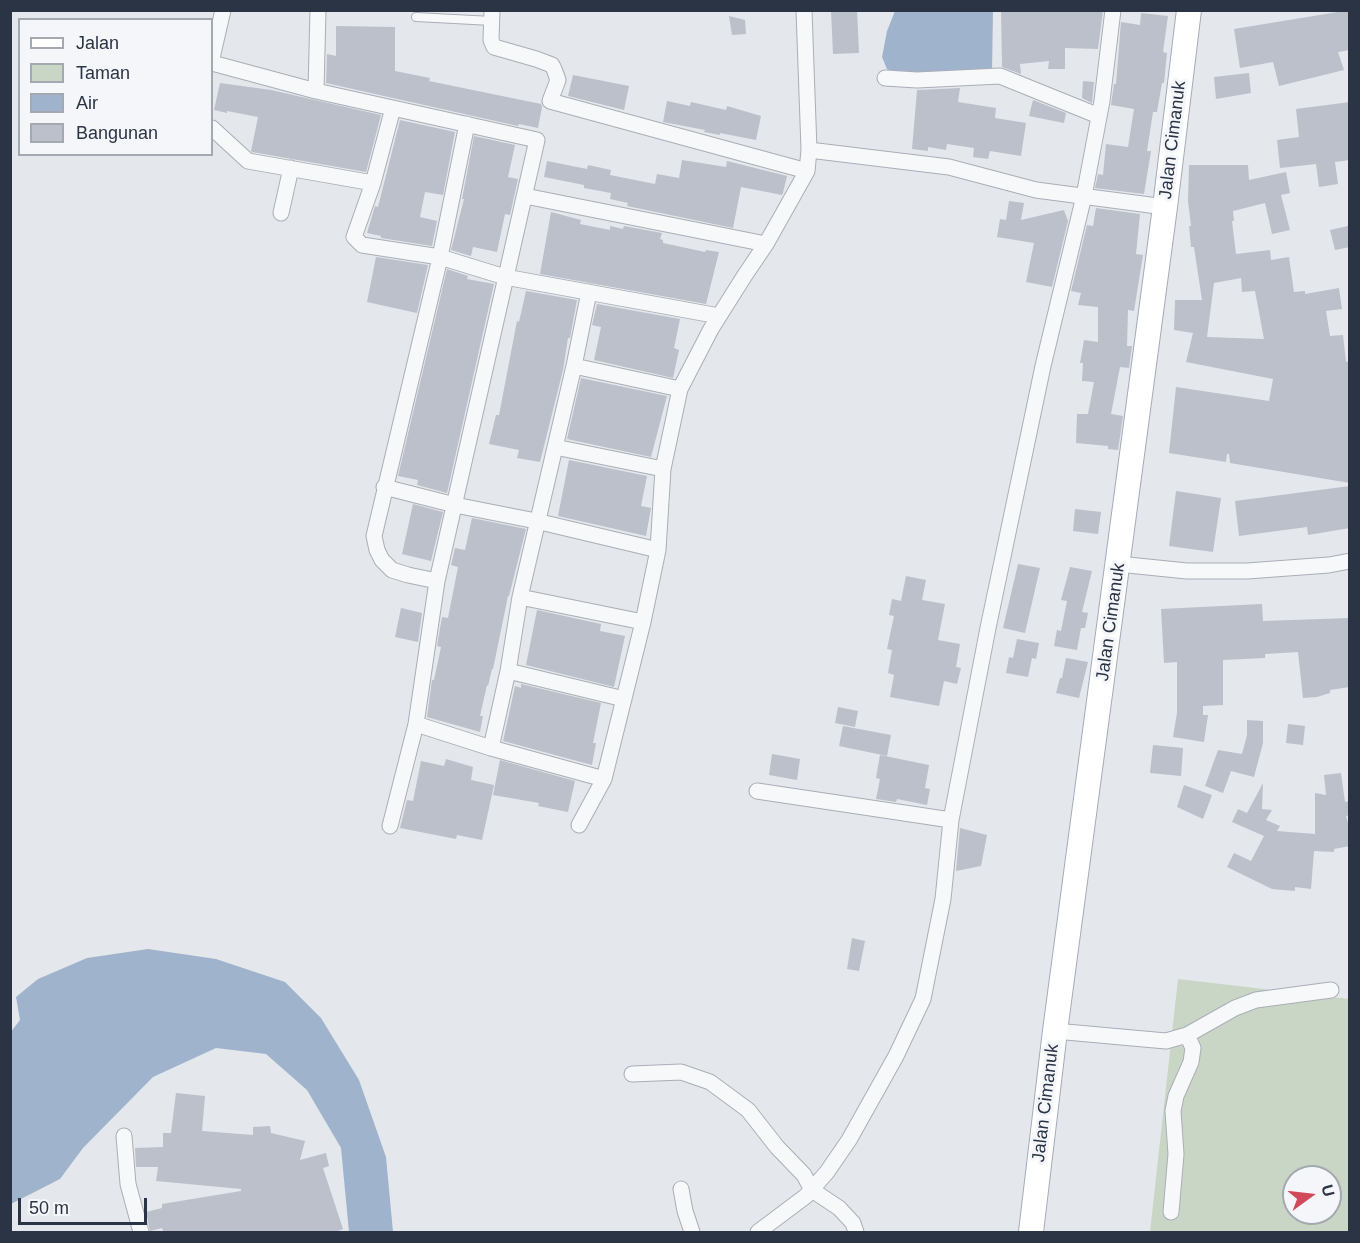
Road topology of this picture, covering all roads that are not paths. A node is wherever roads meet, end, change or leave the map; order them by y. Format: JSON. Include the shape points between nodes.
{"nodes":[{"id":1,"x":223,"y":10,"type":"edge"},
{"id":2,"x":318,"y":10,"type":"edge"},
{"id":3,"x":804,"y":10,"type":"edge"},
{"id":4,"x":1113,"y":10,"type":"edge"},
{"id":5,"x":1189,"y":10,"type":"edge"},
{"id":6,"x":492,"y":16,"type":"edge"},
{"id":7,"x":416,"y":17,"type":"dead end"},
{"id":8,"x":213,"y":54,"type":"edge"},
{"id":9,"x":213,"y":63,"type":"edge"},
{"id":10,"x":885,"y":78,"type":"dead end"},
{"id":11,"x":316,"y":91,"type":"junction"},
{"id":12,"x":393,"y":108,"type":"junction"},
{"id":13,"x":1099,"y":116,"type":"junction"},
{"id":14,"x":467,"y":124,"type":"junction"},
{"id":15,"x":213,"y":129,"type":"edge"},
{"id":16,"x":809,"y":150,"type":"junction"},
{"id":17,"x":291,"y":168,"type":"junction"},
{"id":18,"x":807,"y":171,"type":"junction"},
{"id":19,"x":373,"y":183,"type":"junction"},
{"id":20,"x":525,"y":196,"type":"junction"},
{"id":21,"x":1084,"y":196,"type":"junction"},
{"id":22,"x":1165,"y":207,"type":"junction"},
{"id":23,"x":281,"y":213,"type":"dead end"},
{"id":24,"x":766,"y":244,"type":"junction"},
{"id":25,"x":440,"y":257,"type":"junction"},
{"id":26,"x":505,"y":277,"type":"junction"},
{"id":27,"x":589,"y":292,"type":"junction"},
{"id":28,"x":719,"y":316,"type":"junction"},
{"id":29,"x":574,"y":366,"type":"junction"},
{"id":30,"x":680,"y":389,"type":"junction"},
{"id":31,"x":555,"y":447,"type":"junction"},
{"id":32,"x":663,"y":469,"type":"junction"},
{"id":33,"x":384,"y":487,"type":"junction"},
{"id":34,"x":454,"y":505,"type":"junction"},
{"id":35,"x":537,"y":521,"type":"junction"},
{"id":36,"x":658,"y":550,"type":"junction"},
{"id":37,"x":1350,"y":561,"type":"edge"},
{"id":38,"x":1118,"y":564,"type":"junction"},
{"id":39,"x":437,"y":580,"type":"junction"},
{"id":40,"x":520,"y":597,"type":"junction"},
{"id":41,"x":644,"y":622,"type":"junction"},
{"id":42,"x":508,"y":671,"type":"junction"},
{"id":43,"x":624,"y":699,"type":"junction"},
{"id":44,"x":416,"y":724,"type":"junction"},
{"id":45,"x":491,"y":748,"type":"junction"},
{"id":46,"x":604,"y":779,"type":"junction"},
{"id":47,"x":757,"y":791,"type":"dead end"},
{"id":48,"x":951,"y":820,"type":"junction"},
{"id":49,"x":579,"y":825,"type":"dead end"},
{"id":50,"x":390,"y":826,"type":"dead end"},
{"id":51,"x":1331,"y":990,"type":"dead end"},
{"id":52,"x":1055,"y":1031,"type":"junction"},
{"id":53,"x":1187,"y":1035,"type":"junction"},
{"id":54,"x":632,"y":1074,"type":"dead end"},
{"id":55,"x":124,"y":1136,"type":"dead end"},
{"id":56,"x":681,"y":1189,"type":"dead end"},
{"id":57,"x":812,"y":1190,"type":"junction"},
{"id":58,"x":1172,"y":1212,"type":"dead end"},
{"id":59,"x":766,"y":1230,"type":"edge"},
{"id":60,"x":141,"y":1233,"type":"edge"},
{"id":61,"x":692,"y":1233,"type":"edge"},
{"id":62,"x":856,"y":1233,"type":"edge"},
{"id":63,"x":1031,"y":1233,"type":"edge"}],
"edges":[{"from":1,"to":8,"type":"street"},
{"from":2,"to":11,"type":"street"},
{"from":3,"to":16,"type":"street"},
{"from":4,"to":13,"type":"street"},
{"from":5,"to":22,"type":"main road","name":"Jalan Cimanuk"},
{"from":6,"to":7,"type":"lane"},
{"from":6,"to":18,"type":"street","via":[[494,47],[555,69],[558,80],[550,101]]},
{"from":9,"to":11,"type":"street"},
{"from":10,"to":13,"type":"street","via":[[1000,76]]},
{"from":11,"to":12,"type":"street"},
{"from":12,"to":14,"type":"street"},
{"from":12,"to":19,"type":"street"},
{"from":13,"to":21,"type":"street"},
{"from":14,"to":20,"type":"street","via":[[537,140]]},
{"from":14,"to":25,"type":"street"},
{"from":15,"to":17,"type":"street","via":[[248,161]]},
{"from":16,"to":18,"type":"street"},
{"from":16,"to":21,"type":"street","via":[[949,167],[1036,190]]},
{"from":17,"to":19,"type":"street"},
{"from":17,"to":23,"type":"street"},
{"from":18,"to":24,"type":"street"},
{"from":19,"to":25,"type":"street","via":[[354,237],[359,243]]},
{"from":20,"to":24,"type":"street"},
{"from":20,"to":26,"type":"street"},
{"from":21,"to":22,"type":"street"},
{"from":21,"to":48,"type":"street","via":[[1041,377]]},
{"from":22,"to":38,"type":"main road","name":"Jalan Cimanuk"},
{"from":24,"to":28,"type":"street"},
{"from":25,"to":26,"type":"street"},
{"from":25,"to":33,"type":"street"},
{"from":26,"to":27,"type":"street"},
{"from":26,"to":34,"type":"street"},
{"from":27,"to":28,"type":"street"},
{"from":27,"to":29,"type":"street"},
{"from":28,"to":30,"type":"street"},
{"from":29,"to":30,"type":"street"},
{"from":29,"to":31,"type":"street"},
{"from":30,"to":32,"type":"street"},
{"from":31,"to":32,"type":"street"},
{"from":31,"to":35,"type":"street"},
{"from":32,"to":36,"type":"street"},
{"from":33,"to":34,"type":"street"},
{"from":33,"to":39,"type":"street","via":[[374,536],[382,560],[392,570]]},
{"from":34,"to":35,"type":"street"},
{"from":34,"to":39,"type":"street"},
{"from":35,"to":36,"type":"street"},
{"from":35,"to":40,"type":"street"},
{"from":36,"to":41,"type":"street"},
{"from":37,"to":38,"type":"street","via":[[1247,571],[1187,571]]},
{"from":38,"to":52,"type":"main road","name":"Jalan Cimanuk"},
{"from":39,"to":44,"type":"street"},
{"from":40,"to":41,"type":"street"},
{"from":40,"to":42,"type":"street"},
{"from":41,"to":43,"type":"street"},
{"from":42,"to":43,"type":"street"},
{"from":42,"to":45,"type":"street"},
{"from":43,"to":46,"type":"street"},
{"from":44,"to":45,"type":"street"},
{"from":44,"to":50,"type":"street"},
{"from":45,"to":46,"type":"street"},
{"from":46,"to":49,"type":"street"},
{"from":47,"to":48,"type":"street"},
{"from":48,"to":57,"type":"street","via":[[943,899],[923,999],[849,1140]]},
{"from":51,"to":53,"type":"street","via":[[1256,1000]]},
{"from":52,"to":53,"type":"street","via":[[1166,1041]]},
{"from":52,"to":63,"type":"main road","name":"Jalan Cimanuk"},
{"from":53,"to":58,"type":"street","via":[[1193,1048],[1191,1062],[1173,1110],[1176,1154]]},
{"from":54,"to":57,"type":"street","via":[[681,1072],[711,1082],[748,1110],[804,1175]]},
{"from":55,"to":60,"type":"street","via":[[128,1184]]},
{"from":56,"to":61,"type":"street"},
{"from":57,"to":59,"type":"street"},
{"from":57,"to":62,"type":"street","via":[[838,1208],[853,1223]]}]}
